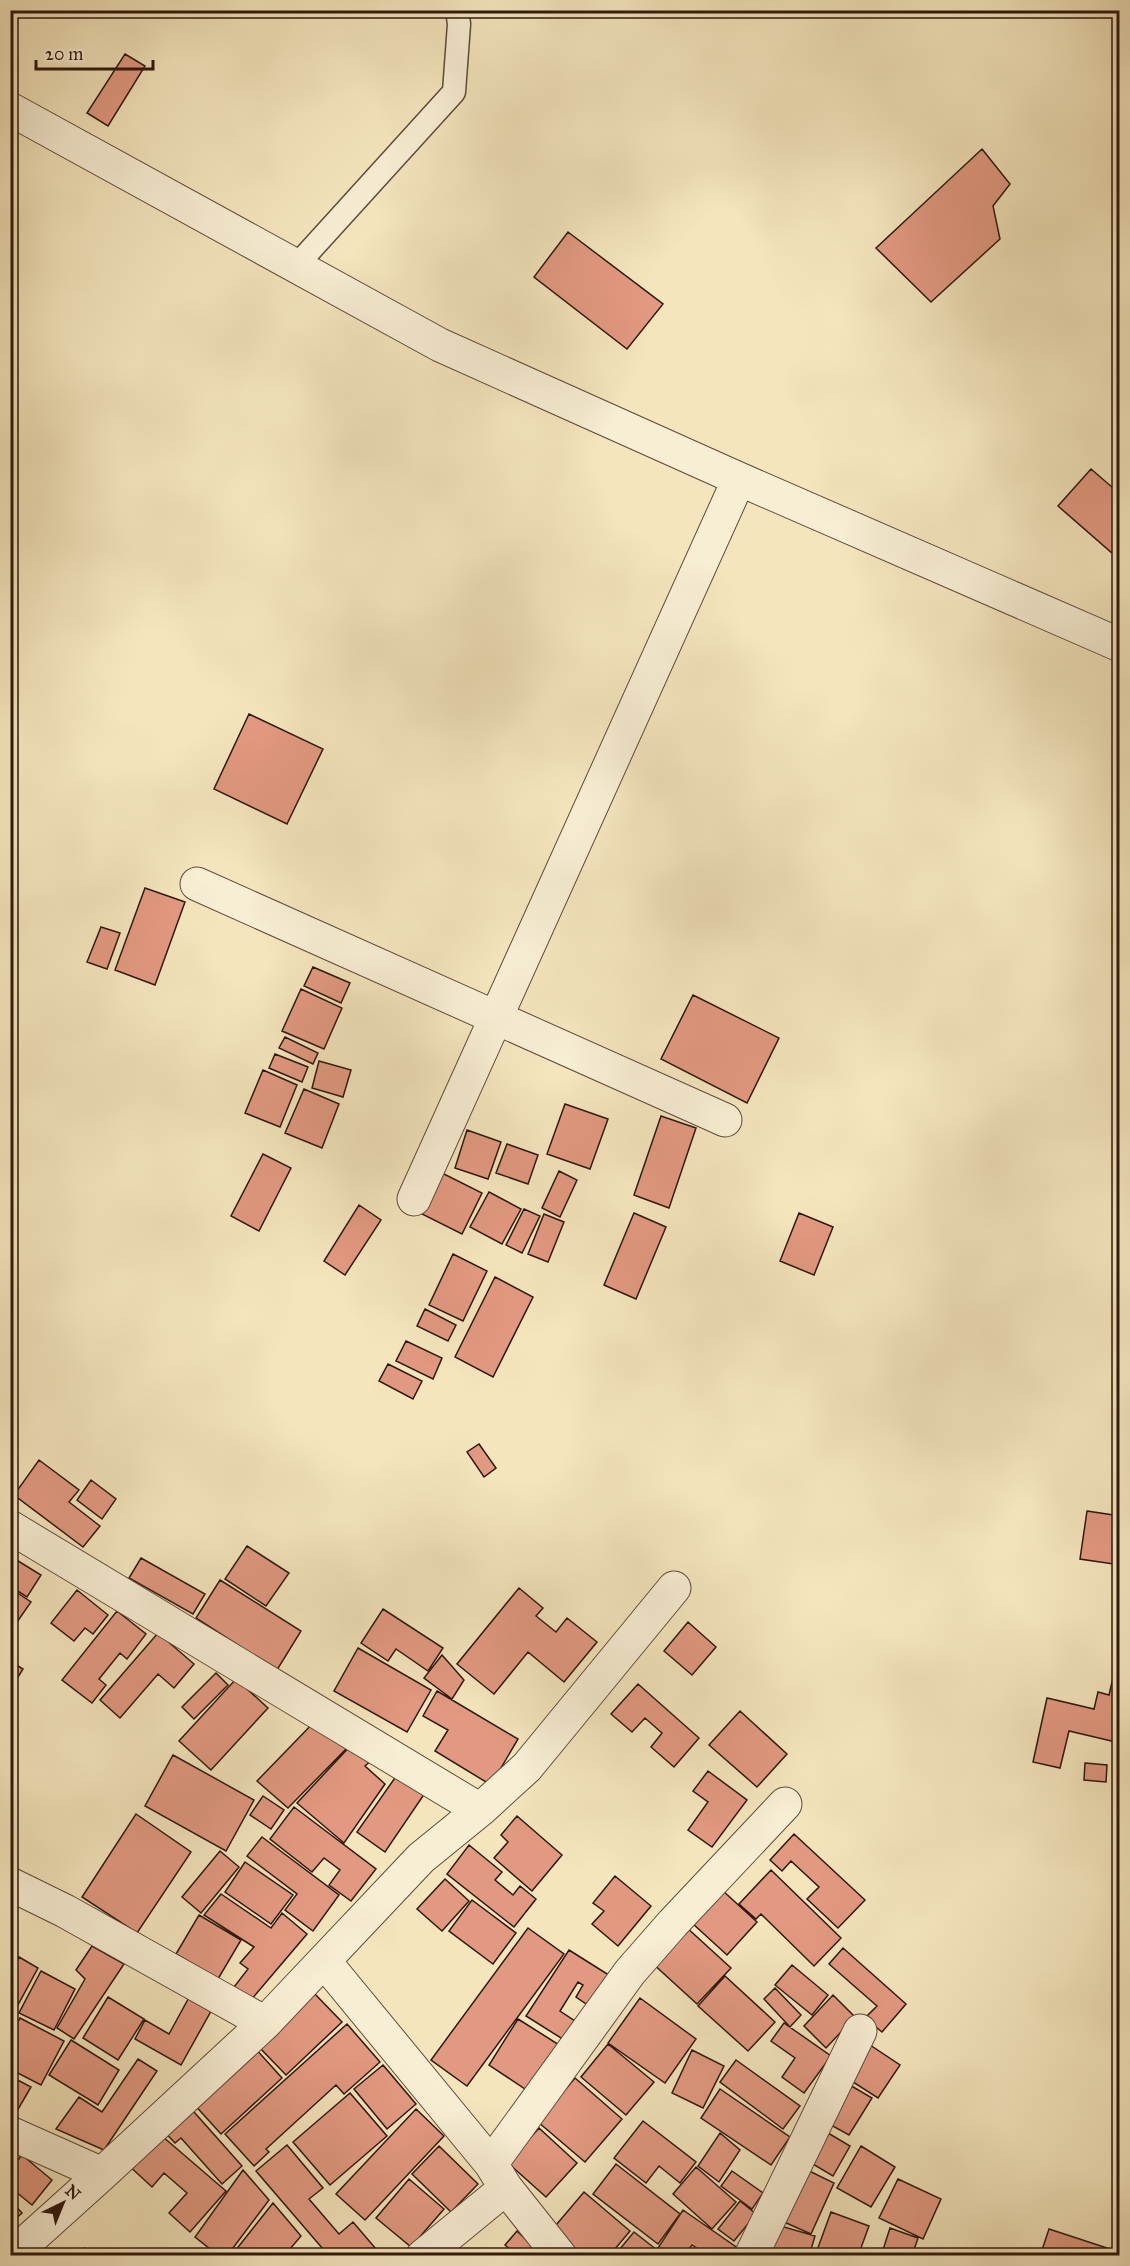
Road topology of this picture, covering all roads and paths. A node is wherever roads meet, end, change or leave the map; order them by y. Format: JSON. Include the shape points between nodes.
{"nodes":[{"id":1,"x":457,"y":10,"type":"edge"},
{"id":2,"x":10,"y":109,"type":"edge"},
{"id":3,"x":296,"y":266,"type":"junction"},
{"id":4,"x":739,"y":479,"type":"junction"},
{"id":5,"x":1119,"y":645,"type":"edge"},
{"id":6,"x":197,"y":884,"type":"dead end"},
{"id":7,"x":495,"y":1018,"type":"junction"},
{"id":8,"x":725,"y":1120,"type":"dead end"},
{"id":9,"x":414,"y":1200,"type":"dead end"},
{"id":10,"x":10,"y":1527,"type":"edge"},
{"id":11,"x":674,"y":1588,"type":"dead end"},
{"id":12,"x":785,"y":1804,"type":"dead end"},
{"id":13,"x":480,"y":1810,"type":"junction"},
{"id":14,"x":10,"y":1884,"type":"edge"},
{"id":15,"x":324,"y":1961,"type":"junction"},
{"id":16,"x":265,"y":2023,"type":"junction"},
{"id":17,"x":860,"y":2031,"type":"dead end"},
{"id":18,"x":10,"y":2133,"type":"edge"},
{"id":19,"x":102,"y":2174,"type":"junction"},
{"id":20,"x":498,"y":2176,"type":"junction"},
{"id":21,"x":11,"y":2256,"type":"edge"},
{"id":22,"x":423,"y":2256,"type":"edge"},
{"id":23,"x":560,"y":2256,"type":"edge"},
{"id":24,"x":751,"y":2256,"type":"edge"}],
"edges":[{"from":1,"to":3,"type":"lane","via":[[454,92]]},
{"from":2,"to":3,"type":"street"},
{"from":3,"to":4,"type":"street","via":[[440,345]]},
{"from":4,"to":5,"type":"street"},
{"from":4,"to":7,"type":"street"},
{"from":6,"to":7,"type":"street"},
{"from":7,"to":8,"type":"street"},
{"from":7,"to":9,"type":"street"},
{"from":10,"to":13,"type":"street"},
{"from":11,"to":13,"type":"street","via":[[527,1767]]},
{"from":12,"to":20,"type":"street","via":[[630,1972]]},
{"from":13,"to":15,"type":"street","via":[[422,1858]]},
{"from":14,"to":16,"type":"street"},
{"from":15,"to":16,"type":"street"},
{"from":15,"to":20,"type":"street"},
{"from":16,"to":19,"type":"street"},
{"from":17,"to":24,"type":"street"},
{"from":18,"to":19,"type":"street"},
{"from":19,"to":21,"type":"street"},
{"from":20,"to":22,"type":"street"},
{"from":20,"to":23,"type":"street"}]}
